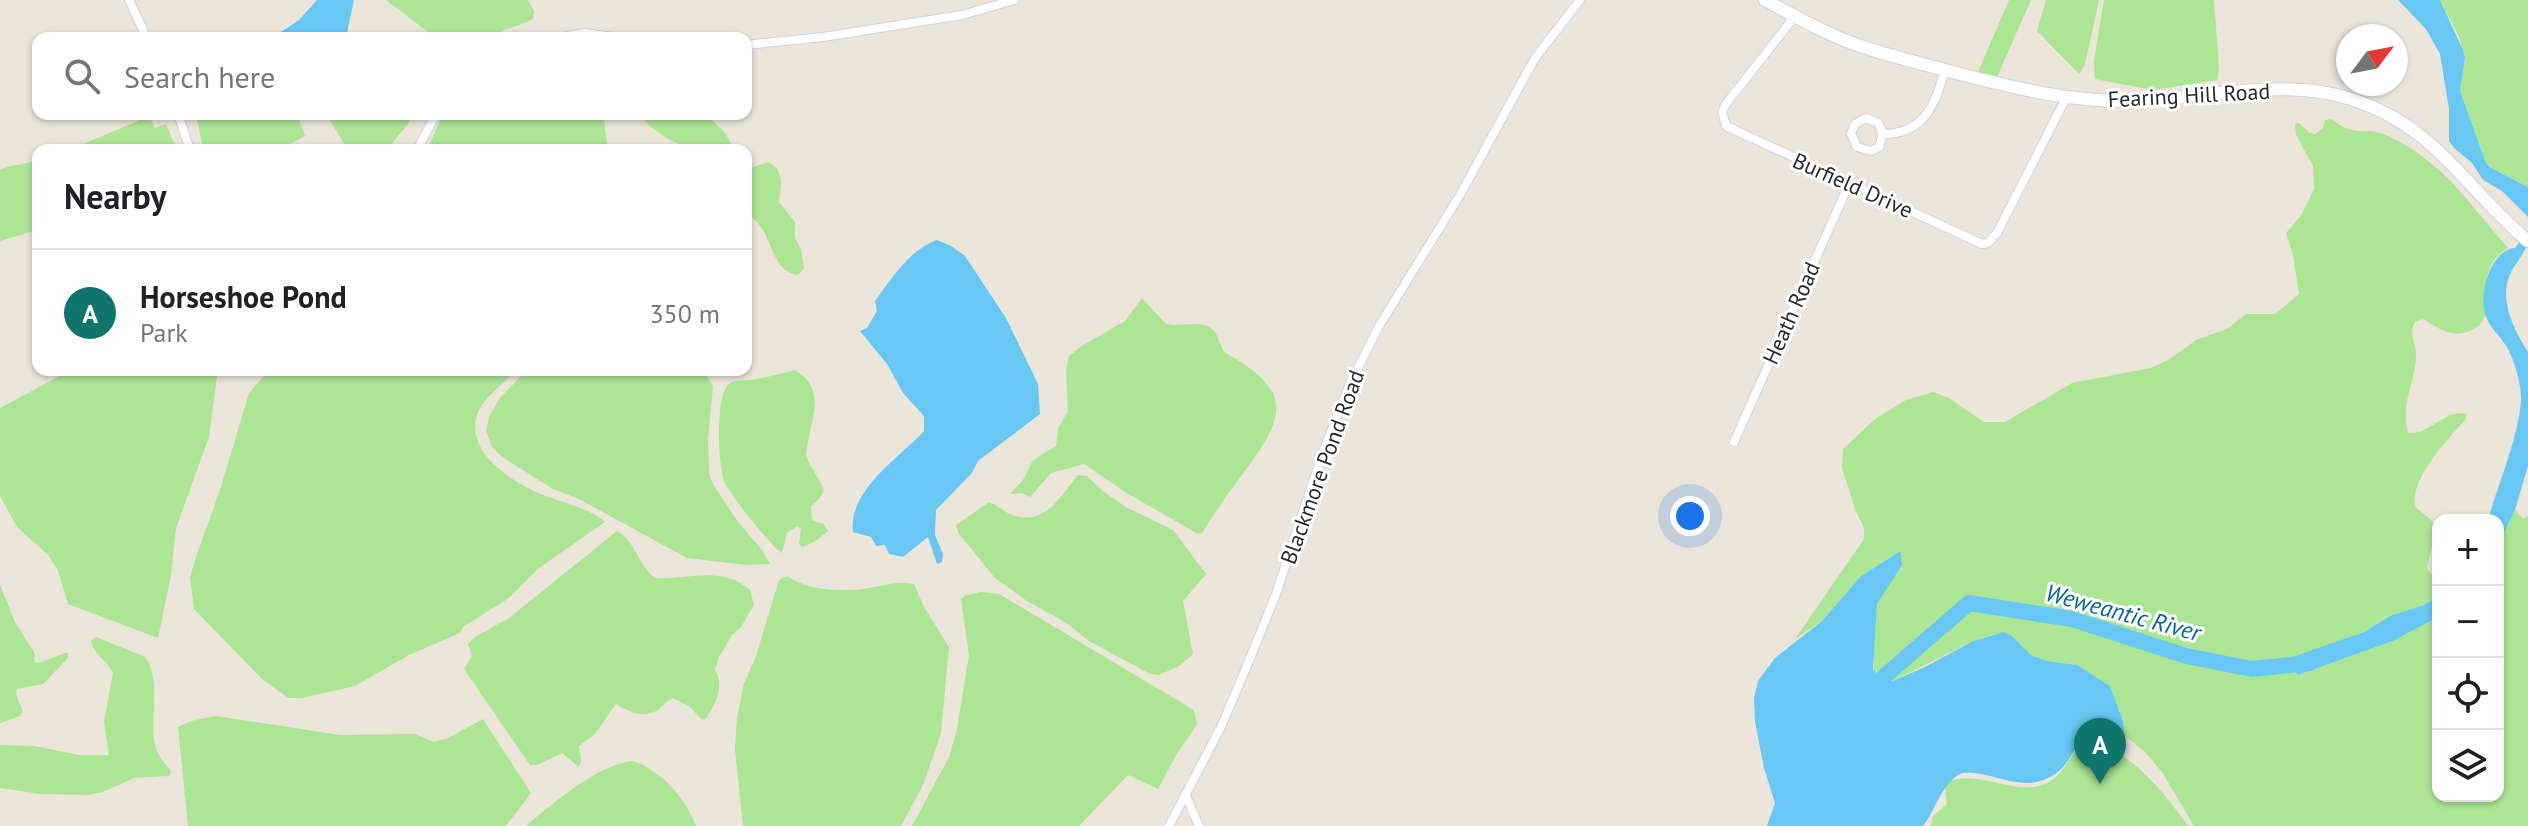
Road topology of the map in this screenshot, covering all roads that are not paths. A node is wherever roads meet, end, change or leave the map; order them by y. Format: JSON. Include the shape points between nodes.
{"nodes":[{"id":1,"x":129,"y":0,"type":"edge"},
{"id":2,"x":1014,"y":0,"type":"edge"},
{"id":3,"x":1580,"y":0,"type":"edge"},
{"id":4,"x":1765,"y":0,"type":"edge"},
{"id":5,"x":1795,"y":16,"type":"junction"},
{"id":6,"x":144,"y":32,"type":"edge"},
{"id":7,"x":752,"y":44,"type":"edge"},
{"id":8,"x":1945,"y":70,"type":"junction"},
{"id":9,"x":2066,"y":98,"type":"junction"},
{"id":10,"x":180,"y":120,"type":"edge"},
{"id":11,"x":433,"y":120,"type":"edge"},
{"id":12,"x":1883,"y":134,"type":"junction"},
{"id":13,"x":188,"y":144,"type":"edge"},
{"id":14,"x":420,"y":144,"type":"edge"},
{"id":15,"x":1849,"y":184,"type":"junction"},
{"id":16,"x":2523,"y":237,"type":"edge"},
{"id":17,"x":1734,"y":442,"type":"dead end"},
{"id":18,"x":1186,"y":796,"type":"junction"},
{"id":19,"x":1169,"y":826,"type":"edge"},
{"id":20,"x":1199,"y":826,"type":"edge"}],
"edges":[{"from":1,"to":6,"type":"street"},
{"from":2,"to":7,"type":"street","via":[[962,15]]},
{"from":3,"to":18,"type":"street","name":"Blackmore Pond Road","via":[[1529,69],[1350,384],[1255,648]]},
{"from":4,"to":5,"type":"main road","name":"Fearing Hill Road"},
{"from":5,"to":8,"type":"main road","name":"Fearing Hill Road","via":[[1861,47]]},
{"from":5,"to":15,"type":"street","name":"Burfield Drive","via":[[1726,104],[1722,119],[1732,130]]},
{"from":8,"to":9,"type":"main road","name":"Fearing Hill Road"},
{"from":8,"to":12,"type":"street","via":[[1933,105],[1921,121],[1904,132]]},
{"from":9,"to":15,"type":"street","name":"Burfield Drive","via":[[1988,243]]},
{"from":9,"to":16,"type":"main road","name":"Fearing Hill Road","via":[[2146,101],[2282,90],[2350,98],[2411,127]]},
{"from":10,"to":13,"type":"street"},
{"from":11,"to":14,"type":"street"},
{"from":12,"to":12,"type":"street","via":[[1879,147],[1866,151],[1857,147],[1851,134],[1866,118],[1878,123]]},
{"from":15,"to":17,"type":"street","name":"Heath Road"},
{"from":18,"to":19,"type":"street","name":"Blackmore Pond Road"},
{"from":18,"to":20,"type":"street"}]}
